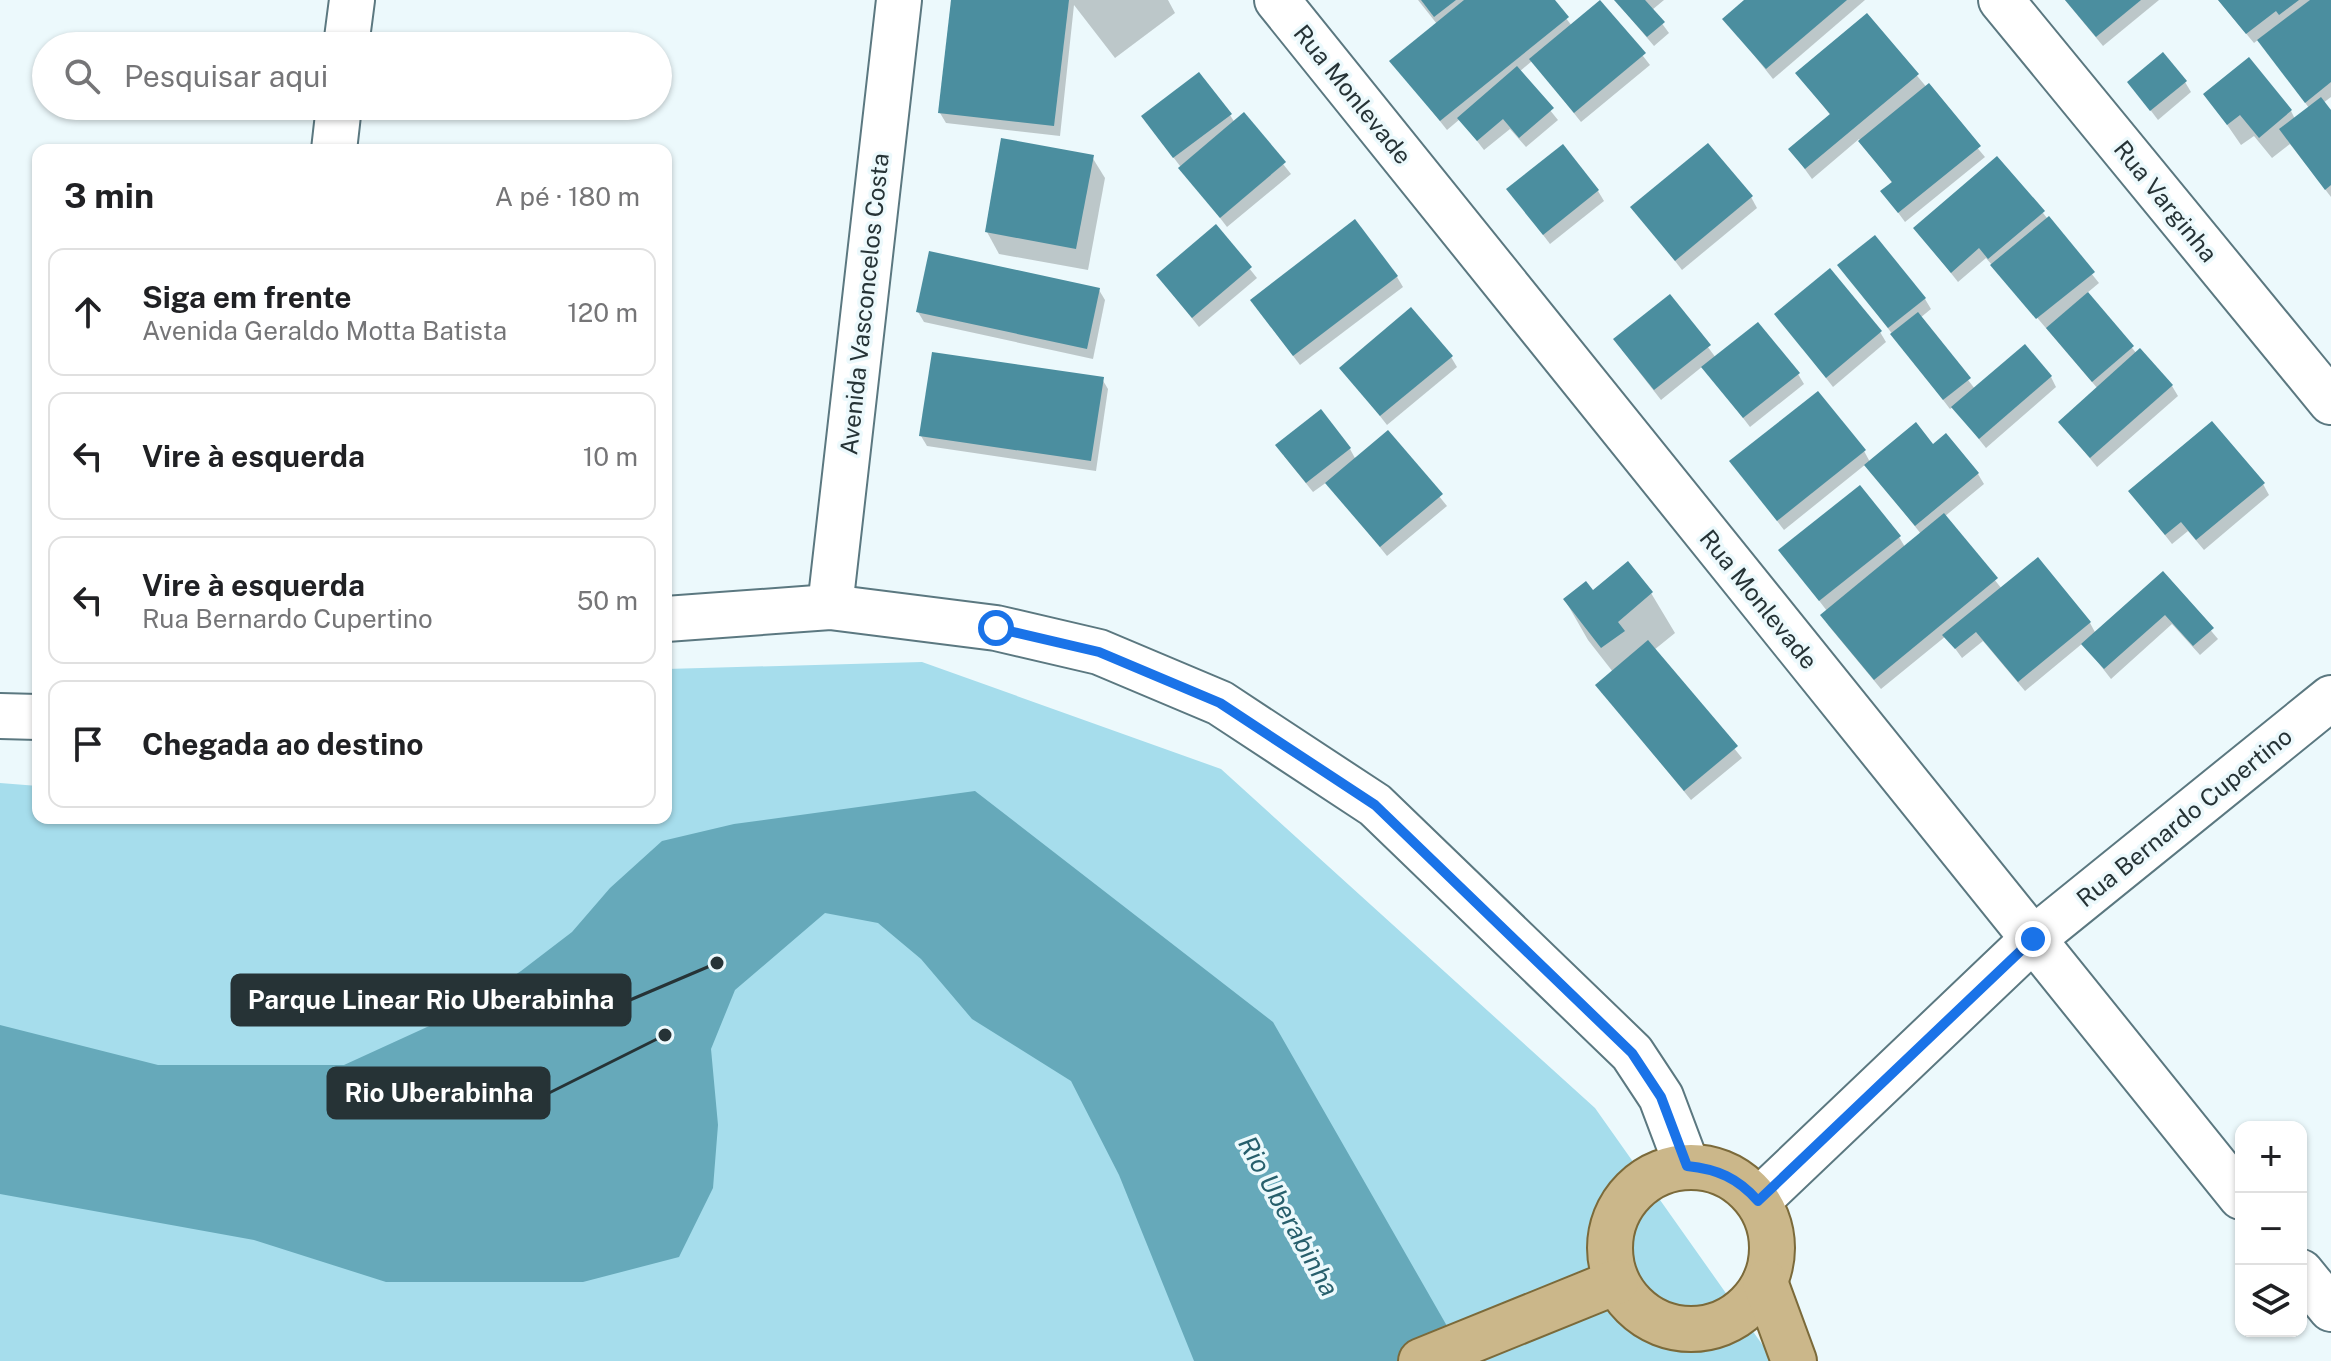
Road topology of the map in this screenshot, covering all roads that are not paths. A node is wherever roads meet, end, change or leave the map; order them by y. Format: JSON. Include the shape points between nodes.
{"nodes":[{"id":1,"x":352,"y":0,"type":"edge"},
{"id":2,"x":899,"y":0,"type":"edge"},
{"id":3,"x":1277,"y":0,"type":"edge"},
{"id":4,"x":2001,"y":0,"type":"edge"},
{"id":5,"x":348,"y":32,"type":"edge"},
{"id":6,"x":337,"y":120,"type":"edge"},
{"id":7,"x":335,"y":144,"type":"edge"},
{"id":8,"x":2331,"y":402,"type":"edge"},
{"id":9,"x":830,"y":607,"type":"junction"},
{"id":10,"x":672,"y":619,"type":"edge"},
{"id":11,"x":2331,"y":698,"type":"edge"},
{"id":12,"x":0,"y":716,"type":"edge"},
{"id":13,"x":32,"y":717,"type":"edge"},
{"id":14,"x":2033,"y":939,"type":"junction"},
{"id":15,"x":1687,"y":1166,"type":"junction"},
{"id":16,"x":2238,"y":1193,"type":"edge"},
{"id":17,"x":1758,"y":1201,"type":"junction"},
{"id":18,"x":2307,"y":1279,"type":"edge"},
{"id":19,"x":1616,"y":1282,"type":"junction"},
{"id":20,"x":1765,"y":1282,"type":"junction"},
{"id":21,"x":2331,"y":1309,"type":"edge"},
{"id":22,"x":1421,"y":1361,"type":"edge"},
{"id":23,"x":1794,"y":1361,"type":"edge"}],
"edges":[{"from":1,"to":5,"type":"street"},
{"from":2,"to":9,"type":"street","name":"Avenida Vasconcelos Costa"},
{"from":3,"to":14,"type":"street","name":"Rua Monlevade"},
{"from":4,"to":8,"type":"street","name":"Rua Varginha"},
{"from":6,"to":7,"type":"street"},
{"from":9,"to":10,"type":"street"},
{"from":9,"to":15,"type":"street","via":[[996,628],[1099,652],[1233,712],[1375,805],[1632,1053],[1661,1097]]},
{"from":11,"to":14,"type":"street","name":"Rua Bernardo Cupertino"},
{"from":12,"to":13,"type":"street"},
{"from":14,"to":16,"type":"street","name":"Rua Monlevade"},
{"from":14,"to":17,"type":"street","name":"Rua Bernardo Cupertino"},
{"from":15,"to":17,"type":"main road","via":[[1729,1176]]},
{"from":15,"to":19,"type":"main road","via":[[1650,1177],[1616,1213],[1609,1252]]},
{"from":17,"to":20,"type":"main road","via":[[1768,1220],[1773,1252]]},
{"from":18,"to":21,"type":"street"},
{"from":19,"to":20,"type":"main road","via":[[1635,1308],[1669,1327],[1690,1329],[1709,1327],[1742,1311]]},
{"from":19,"to":22,"type":"main road"},
{"from":20,"to":23,"type":"main road"}]}
